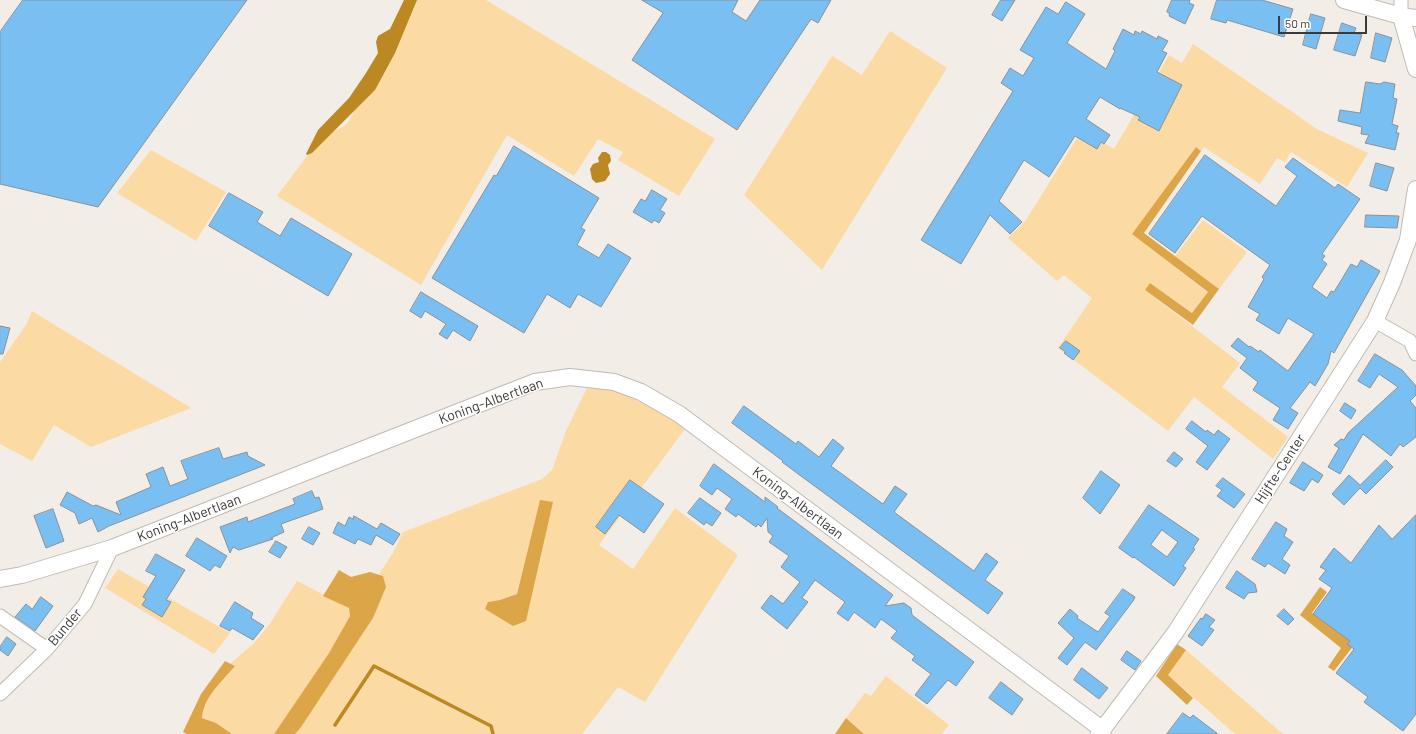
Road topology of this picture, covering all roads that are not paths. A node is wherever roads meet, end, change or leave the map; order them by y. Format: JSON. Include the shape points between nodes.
{"nodes":[{"id":1,"x":1344,"y":0,"type":"edge"},
{"id":2,"x":1401,"y":0,"type":"edge"},
{"id":3,"x":1409,"y":17,"type":"edge"},
{"id":4,"x":1416,"y":69,"type":"edge"},
{"id":5,"x":1416,"y":189,"type":"edge"},
{"id":6,"x":1375,"y":320,"type":"junction"},
{"id":7,"x":1416,"y":354,"type":"edge"},
{"id":8,"x":112,"y":548,"type":"junction"},
{"id":9,"x":0,"y":579,"type":"edge"},
{"id":10,"x":0,"y":616,"type":"edge"},
{"id":11,"x":47,"y":649,"type":"junction"},
{"id":12,"x":0,"y":694,"type":"edge"},
{"id":13,"x":1101,"y":732,"type":"edge"}],
"edges":[{"from":1,"to":3,"type":"street"},
{"from":2,"to":3,"type":"street"},
{"from":3,"to":4,"type":"street"},
{"from":5,"to":6,"type":"street","name":"Hijfte-Center","via":[[1408,240]]},
{"from":6,"to":7,"type":"street","via":[[1410,341]]},
{"from":6,"to":13,"type":"street","name":"Hijfte-Center","via":[[1175,633]]},
{"from":8,"to":9,"type":"street","name":"Koning-Albertlaan","via":[[22,575]]},
{"from":8,"to":11,"type":"street","name":"Bunder","via":[[85,604]]},
{"from":8,"to":13,"type":"street","name":"Koning-Albertlaan","via":[[535,382],[570,376],[614,382],[641,392],[679,414],[1073,708]]},
{"from":10,"to":11,"type":"street"},
{"from":11,"to":12,"type":"street","name":"Bunder"}]}
